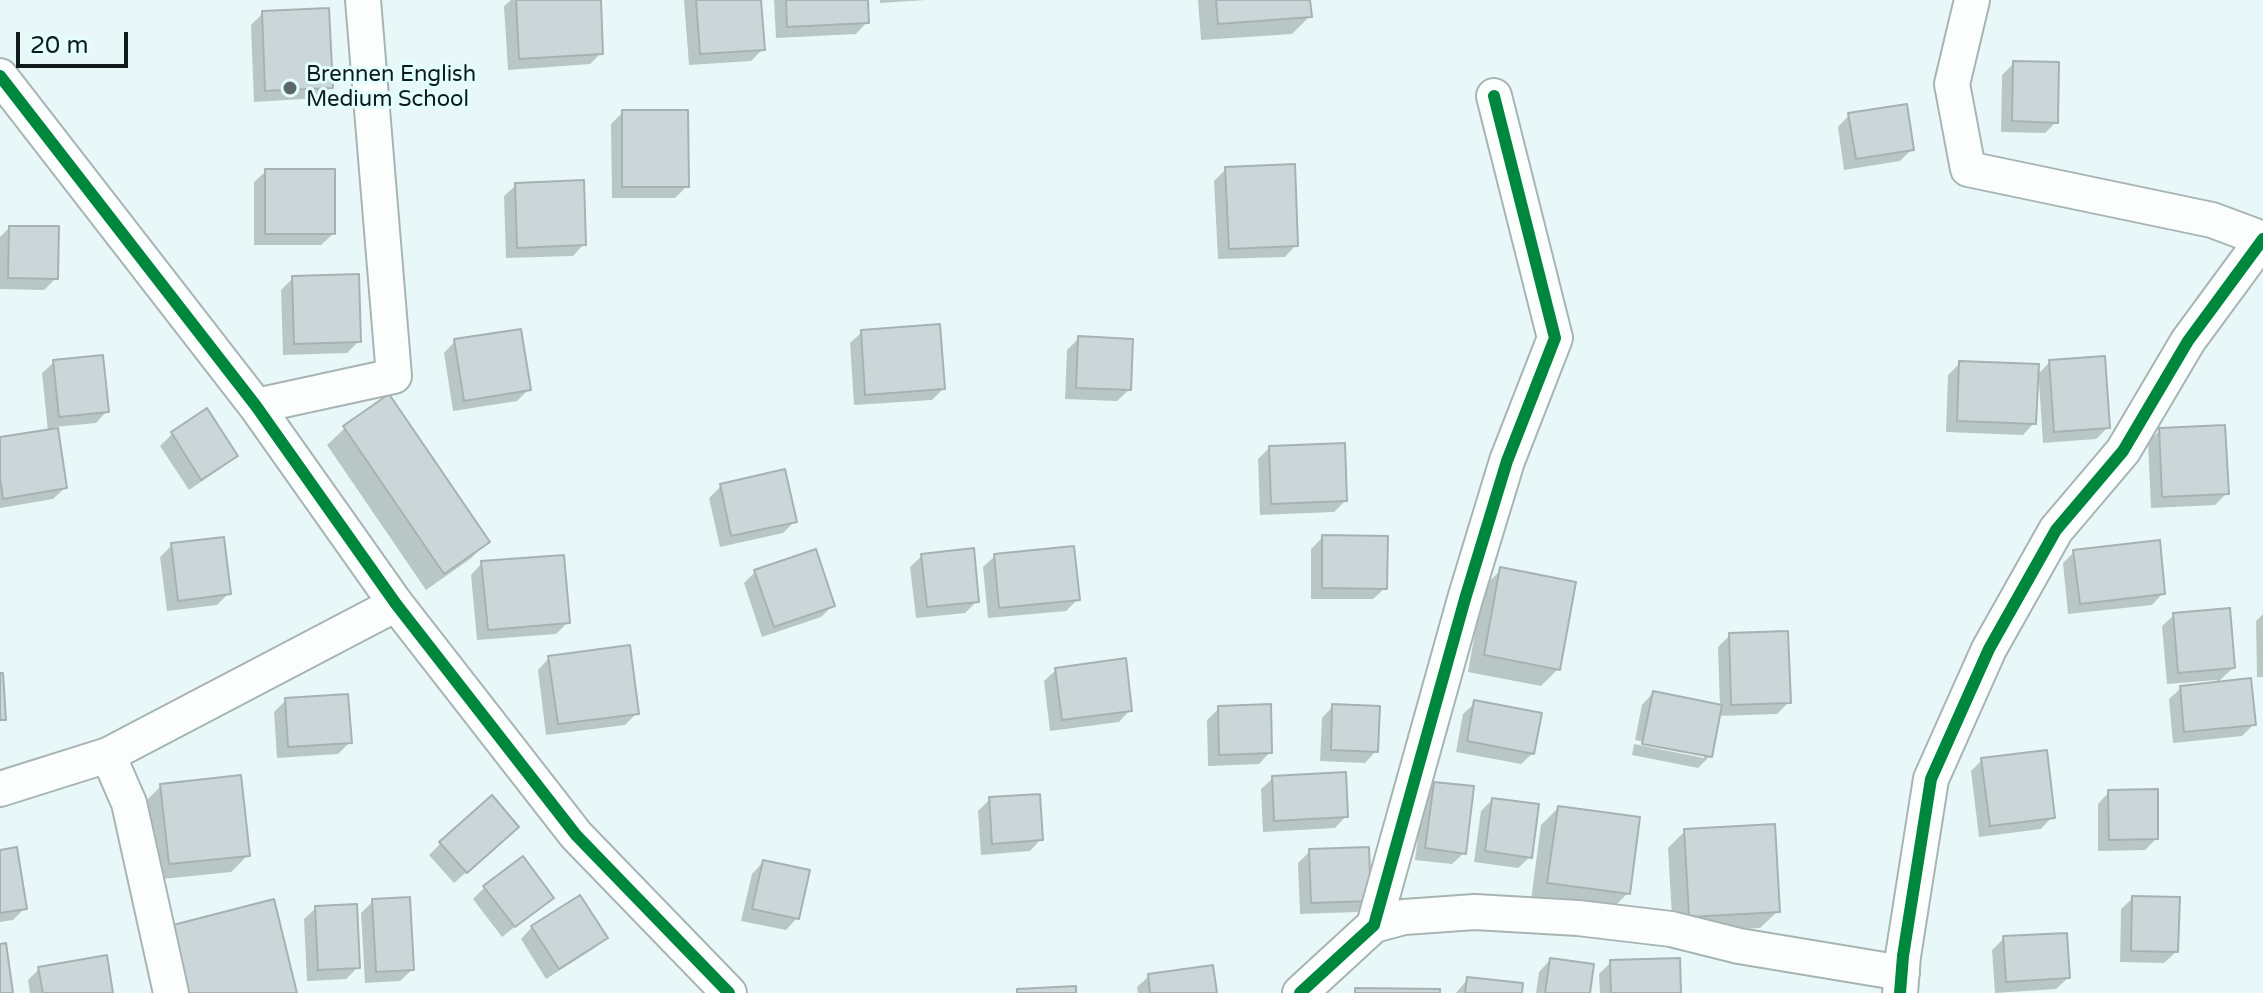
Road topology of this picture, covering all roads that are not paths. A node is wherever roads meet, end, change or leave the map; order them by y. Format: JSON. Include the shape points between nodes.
{"nodes":[{"id":1,"x":363,"y":0,"type":"edge"},
{"id":2,"x":1972,"y":0,"type":"edge"},
{"id":3,"x":0,"y":76,"type":"edge"},
{"id":4,"x":1494,"y":96,"type":"dead end"},
{"id":5,"x":2263,"y":239,"type":"edge"},
{"id":6,"x":256,"y":406,"type":"junction"},
{"id":7,"x":396,"y":604,"type":"junction"},
{"id":8,"x":108,"y":755,"type":"junction"},
{"id":9,"x":0,"y":789,"type":"edge"},
{"id":10,"x":1374,"y":925,"type":"junction"},
{"id":11,"x":1901,"y":983,"type":"edge"},
{"id":12,"x":171,"y":993,"type":"edge"},
{"id":13,"x":729,"y":993,"type":"edge"},
{"id":14,"x":1300,"y":993,"type":"edge"}],
"edges":[{"from":1,"to":6,"type":"street","via":[[394,376]]},
{"from":2,"to":5,"type":"street","via":[[1952,84],[1968,169],[2212,220]]},
{"from":3,"to":6,"type":"street"},
{"from":4,"to":10,"type":"street","via":[[1555,338],[1507,461]]},
{"from":5,"to":11,"type":"street","via":[[2188,341],[2123,451],[2056,530],[1989,649],[1931,779]]},
{"from":6,"to":7,"type":"street"},
{"from":7,"to":8,"type":"street"},
{"from":7,"to":13,"type":"street","via":[[576,835]]},
{"from":8,"to":9,"type":"street"},
{"from":8,"to":12,"type":"street","via":[[129,803]]},
{"from":10,"to":11,"type":"street","via":[[1404,917],[1475,912],[1578,918],[1671,929]]},
{"from":10,"to":14,"type":"street"}]}
